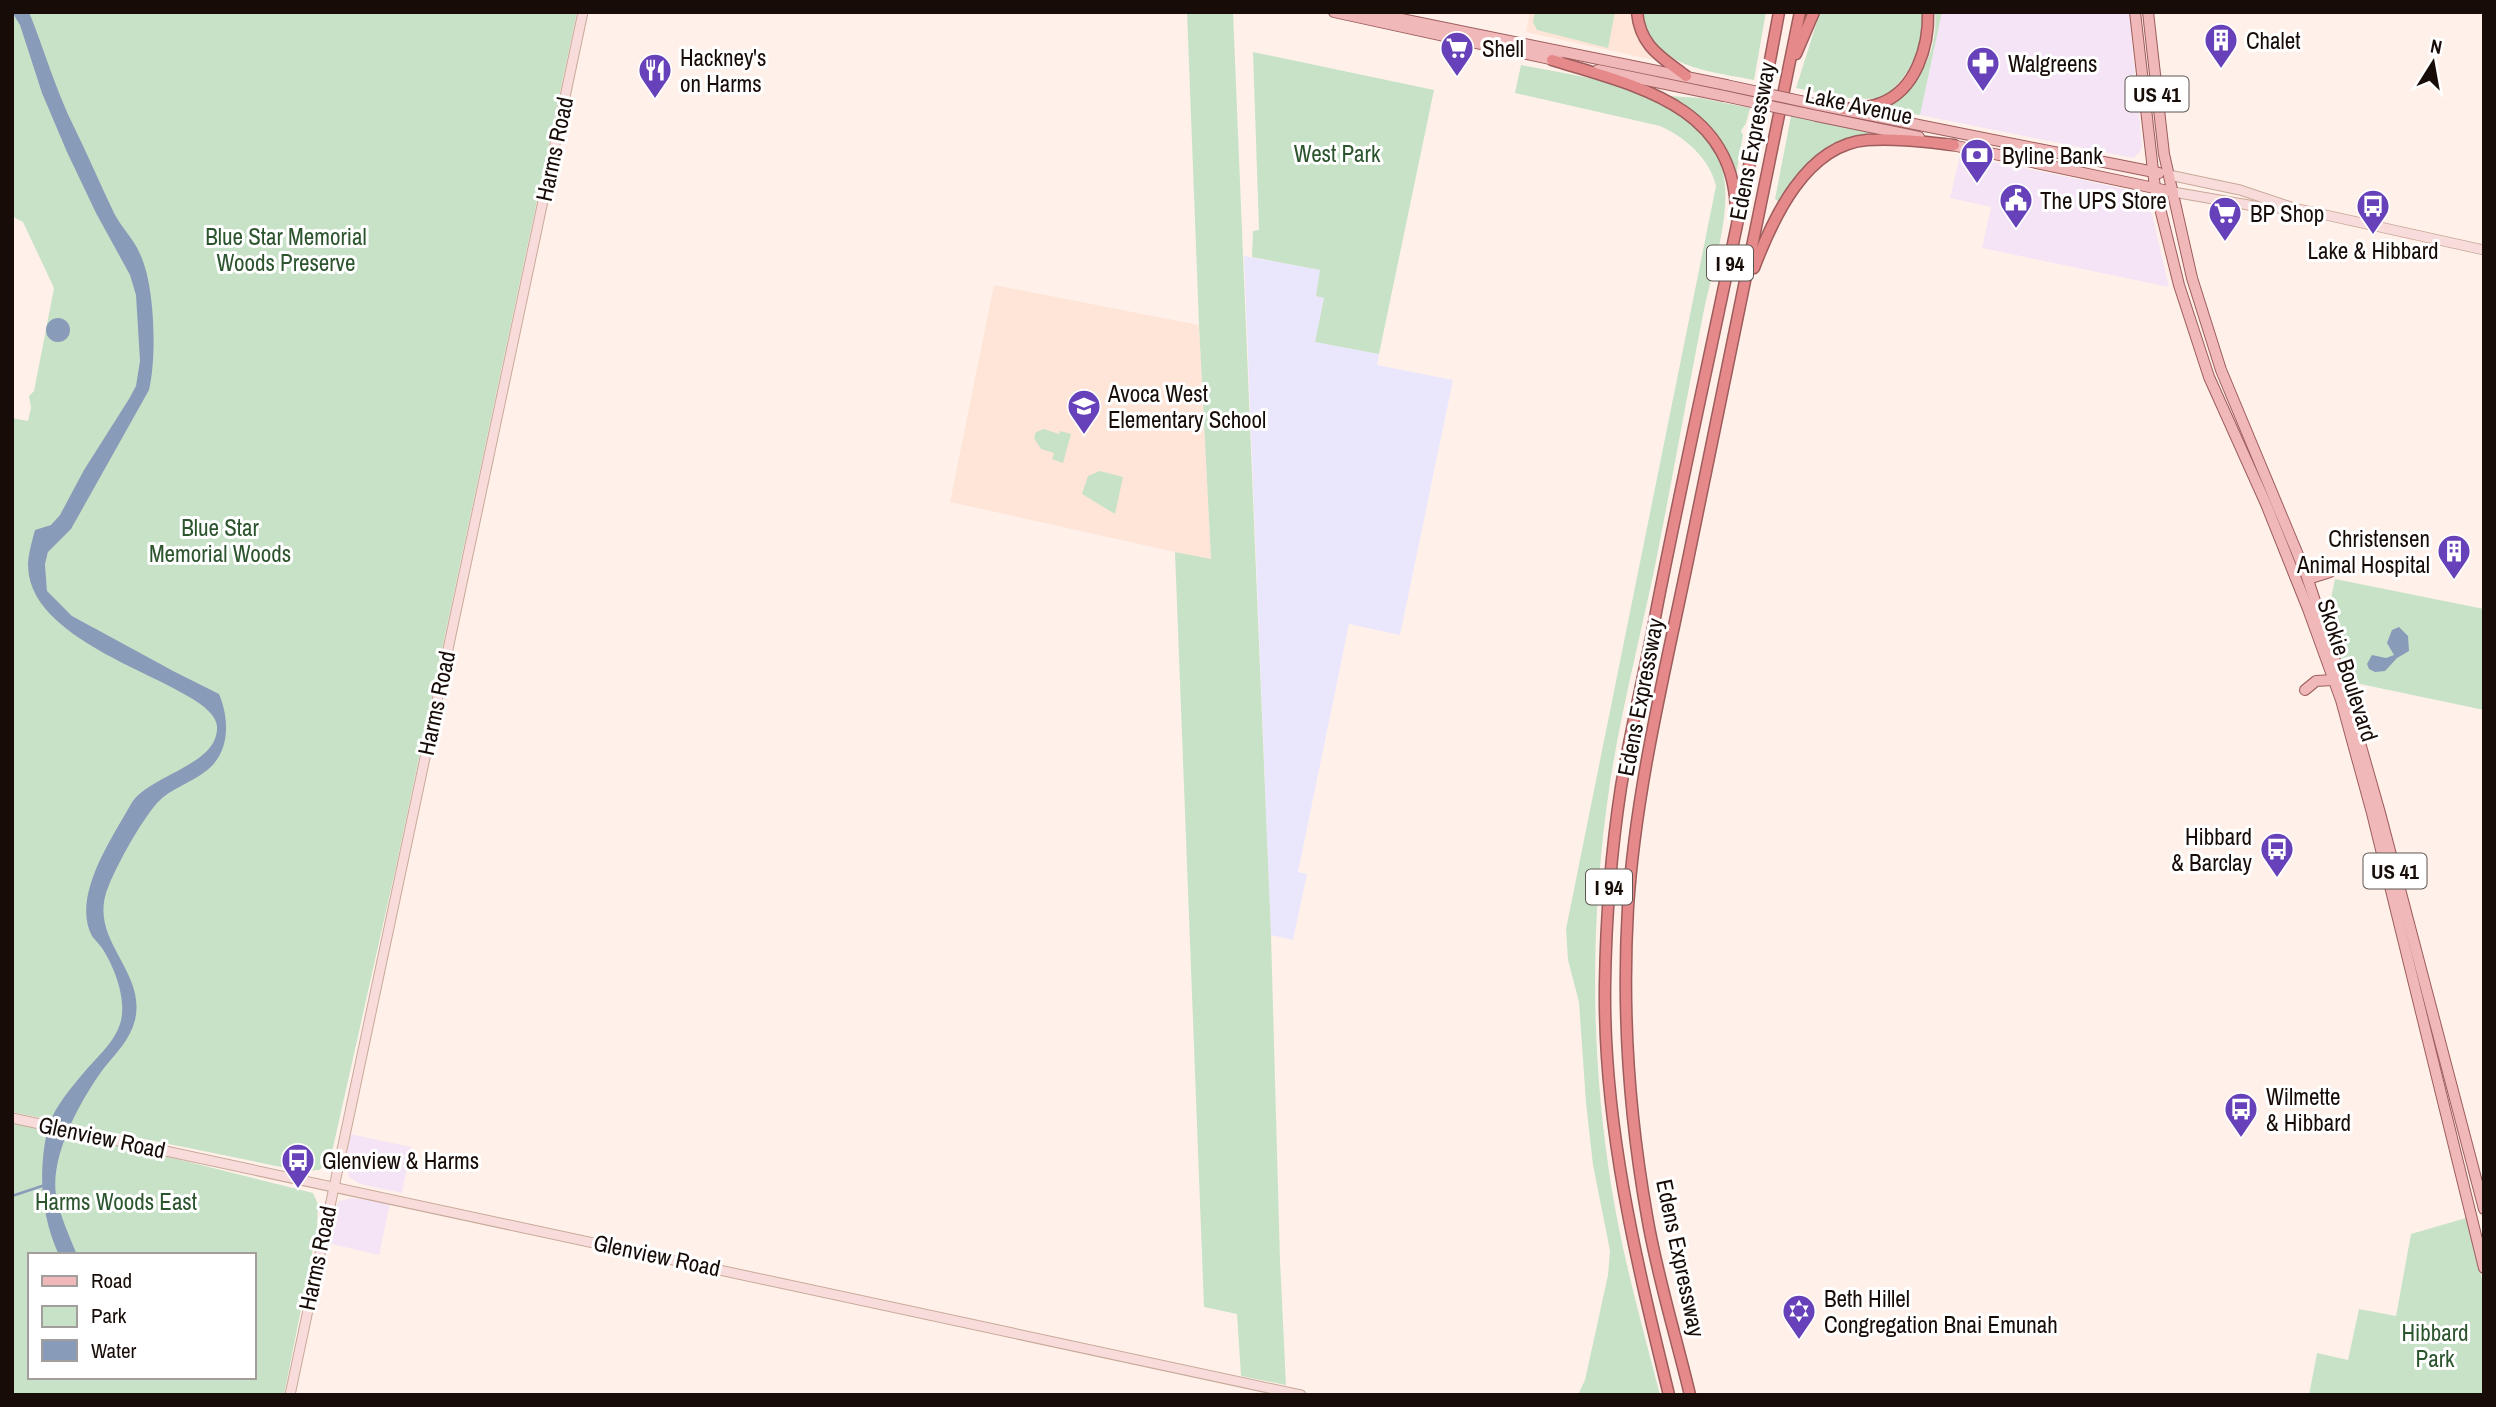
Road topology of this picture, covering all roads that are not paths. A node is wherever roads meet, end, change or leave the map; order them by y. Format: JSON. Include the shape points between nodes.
{"nodes":[{"id":1,"x":583,"y":12,"type":"edge"},
{"id":2,"x":1334,"y":12,"type":"edge"},
{"id":3,"x":1367,"y":12,"type":"edge"},
{"id":4,"x":1637,"y":12,"type":"edge"},
{"id":5,"x":1779,"y":12,"type":"edge"},
{"id":6,"x":1800,"y":12,"type":"edge"},
{"id":7,"x":1814,"y":12,"type":"edge"},
{"id":8,"x":1928,"y":12,"type":"edge"},
{"id":9,"x":2135,"y":12,"type":"edge"},
{"id":10,"x":2148,"y":12,"type":"edge"},
{"id":11,"x":1552,"y":60,"type":"junction"},
{"id":12,"x":1686,"y":76,"type":"junction"},
{"id":13,"x":1787,"y":76,"type":"junction"},
{"id":14,"x":1843,"y":109,"type":"junction"},
{"id":15,"x":1818,"y":110,"type":"junction"},
{"id":16,"x":1954,"y":145,"type":"junction"},
{"id":17,"x":2154,"y":172,"type":"junction"},
{"id":18,"x":2169,"y":175,"type":"junction"},
{"id":19,"x":2155,"y":188,"type":"junction"},
{"id":20,"x":2173,"y":192,"type":"junction"},
{"id":21,"x":2294,"y":208,"type":"junction"},
{"id":22,"x":1736,"y":235,"type":"junction"},
{"id":23,"x":2484,"y":250,"type":"edge"},
{"id":24,"x":1745,"y":290,"type":"junction"},
{"id":25,"x":2330,"y":572,"type":"dead end"},
{"id":26,"x":2308,"y":579,"type":"junction"},
{"id":27,"x":2333,"y":680,"type":"junction"},
{"id":28,"x":2305,"y":690,"type":"dead end"},
{"id":29,"x":12,"y":1118,"type":"edge"},
{"id":30,"x":333,"y":1186,"type":"junction"},
{"id":31,"x":2484,"y":1209,"type":"edge"},
{"id":32,"x":2484,"y":1268,"type":"edge"},
{"id":33,"x":290,"y":1395,"type":"edge"},
{"id":34,"x":1301,"y":1395,"type":"edge"},
{"id":35,"x":1669,"y":1395,"type":"edge"},
{"id":36,"x":1690,"y":1395,"type":"edge"}],
"edges":[{"from":1,"to":30,"type":"main road","name":"Harms Road"},
{"from":2,"to":11,"type":"main road","name":"Lake Avenue"},
{"from":3,"to":12,"type":"main road","name":"Lake Avenue"},
{"from":4,"to":12,"type":"highway","via":[[1644,40]]},
{"from":5,"to":22,"type":"highway","name":"Edens Expressway","number":"I 94"},
{"from":6,"to":13,"type":"highway","name":"Edens Expressway","number":"I 94"},
{"from":7,"to":13,"type":"highway"},
{"from":8,"to":14,"type":"highway","via":[[1924,51],[1904,87],[1881,103]]},
{"from":9,"to":17,"type":"main road","name":"Skokie Boulevard","number":"US 41"},
{"from":10,"to":18,"type":"main road","name":"Skokie Boulevard","number":"US 41"},
{"from":11,"to":15,"type":"main road","name":"Lake Avenue","bridge":true,"via":[[1724,96]]},
{"from":11,"to":22,"type":"highway","via":[[1635,86],[1676,104],[1702,125],[1721,150],[1735,188]]},
{"from":12,"to":15,"type":"main road","name":"Lake Avenue","bridge":true},
{"from":13,"to":24,"type":"highway","name":"Edens Expressway","number":"I 94"},
{"from":14,"to":15,"type":"main road","name":"Lake Avenue"},
{"from":14,"to":17,"type":"main road","name":"Lake Avenue"},
{"from":15,"to":16,"type":"main road","name":"Lake Avenue"},
{"from":16,"to":19,"type":"main road","name":"Lake Avenue"},
{"from":16,"to":24,"type":"highway","via":[[1866,140],[1832,152],[1803,177],[1784,205]]},
{"from":17,"to":18,"type":"main road","name":"Lake Avenue"},
{"from":17,"to":19,"type":"main road","name":"Skokie Boulevard","number":"US 41"},
{"from":18,"to":20,"type":"main road","name":"Skokie Boulevard","number":"US 41"},
{"from":18,"to":21,"type":"main road","name":"Lake Avenue","via":[[2240,190]]},
{"from":19,"to":20,"type":"main road","name":"Lake Avenue"},
{"from":19,"to":27,"type":"main road","name":"Skokie Boulevard","number":"US 41","via":[[2209,377],[2272,517]]},
{"from":20,"to":21,"type":"main road","name":"Lake Avenue","via":[[2266,208]]},
{"from":20,"to":26,"type":"main road","name":"Skokie Boulevard","number":"US 41","via":[[2192,278],[2221,370]]},
{"from":21,"to":23,"type":"main road","name":"Lake Avenue"},
{"from":22,"to":35,"type":"highway","name":"Edens Expressway","number":"I 94","via":[[1621,787],[1610,882],[1605,986],[1608,1076],[1636,1263]]},
{"from":24,"to":36,"type":"highway","name":"Edens Expressway","number":"I 94","via":[[1637,820],[1628,908],[1630,1076],[1637,1148],[1647,1220]]},
{"from":25,"to":26,"type":"main road"},
{"from":26,"to":31,"type":"main road","name":"Skokie Boulevard","number":"US 41","via":[[2369,773]]},
{"from":27,"to":28,"type":"main road","via":[[2316,681]]},
{"from":27,"to":32,"type":"main road","name":"Skokie Boulevard","number":"US 41","via":[[2372,813]]},
{"from":29,"to":30,"type":"main road","name":"Glenview Road"},
{"from":30,"to":33,"type":"main road","name":"Harms Road"},
{"from":30,"to":34,"type":"main road","name":"Glenview Road"}]}
